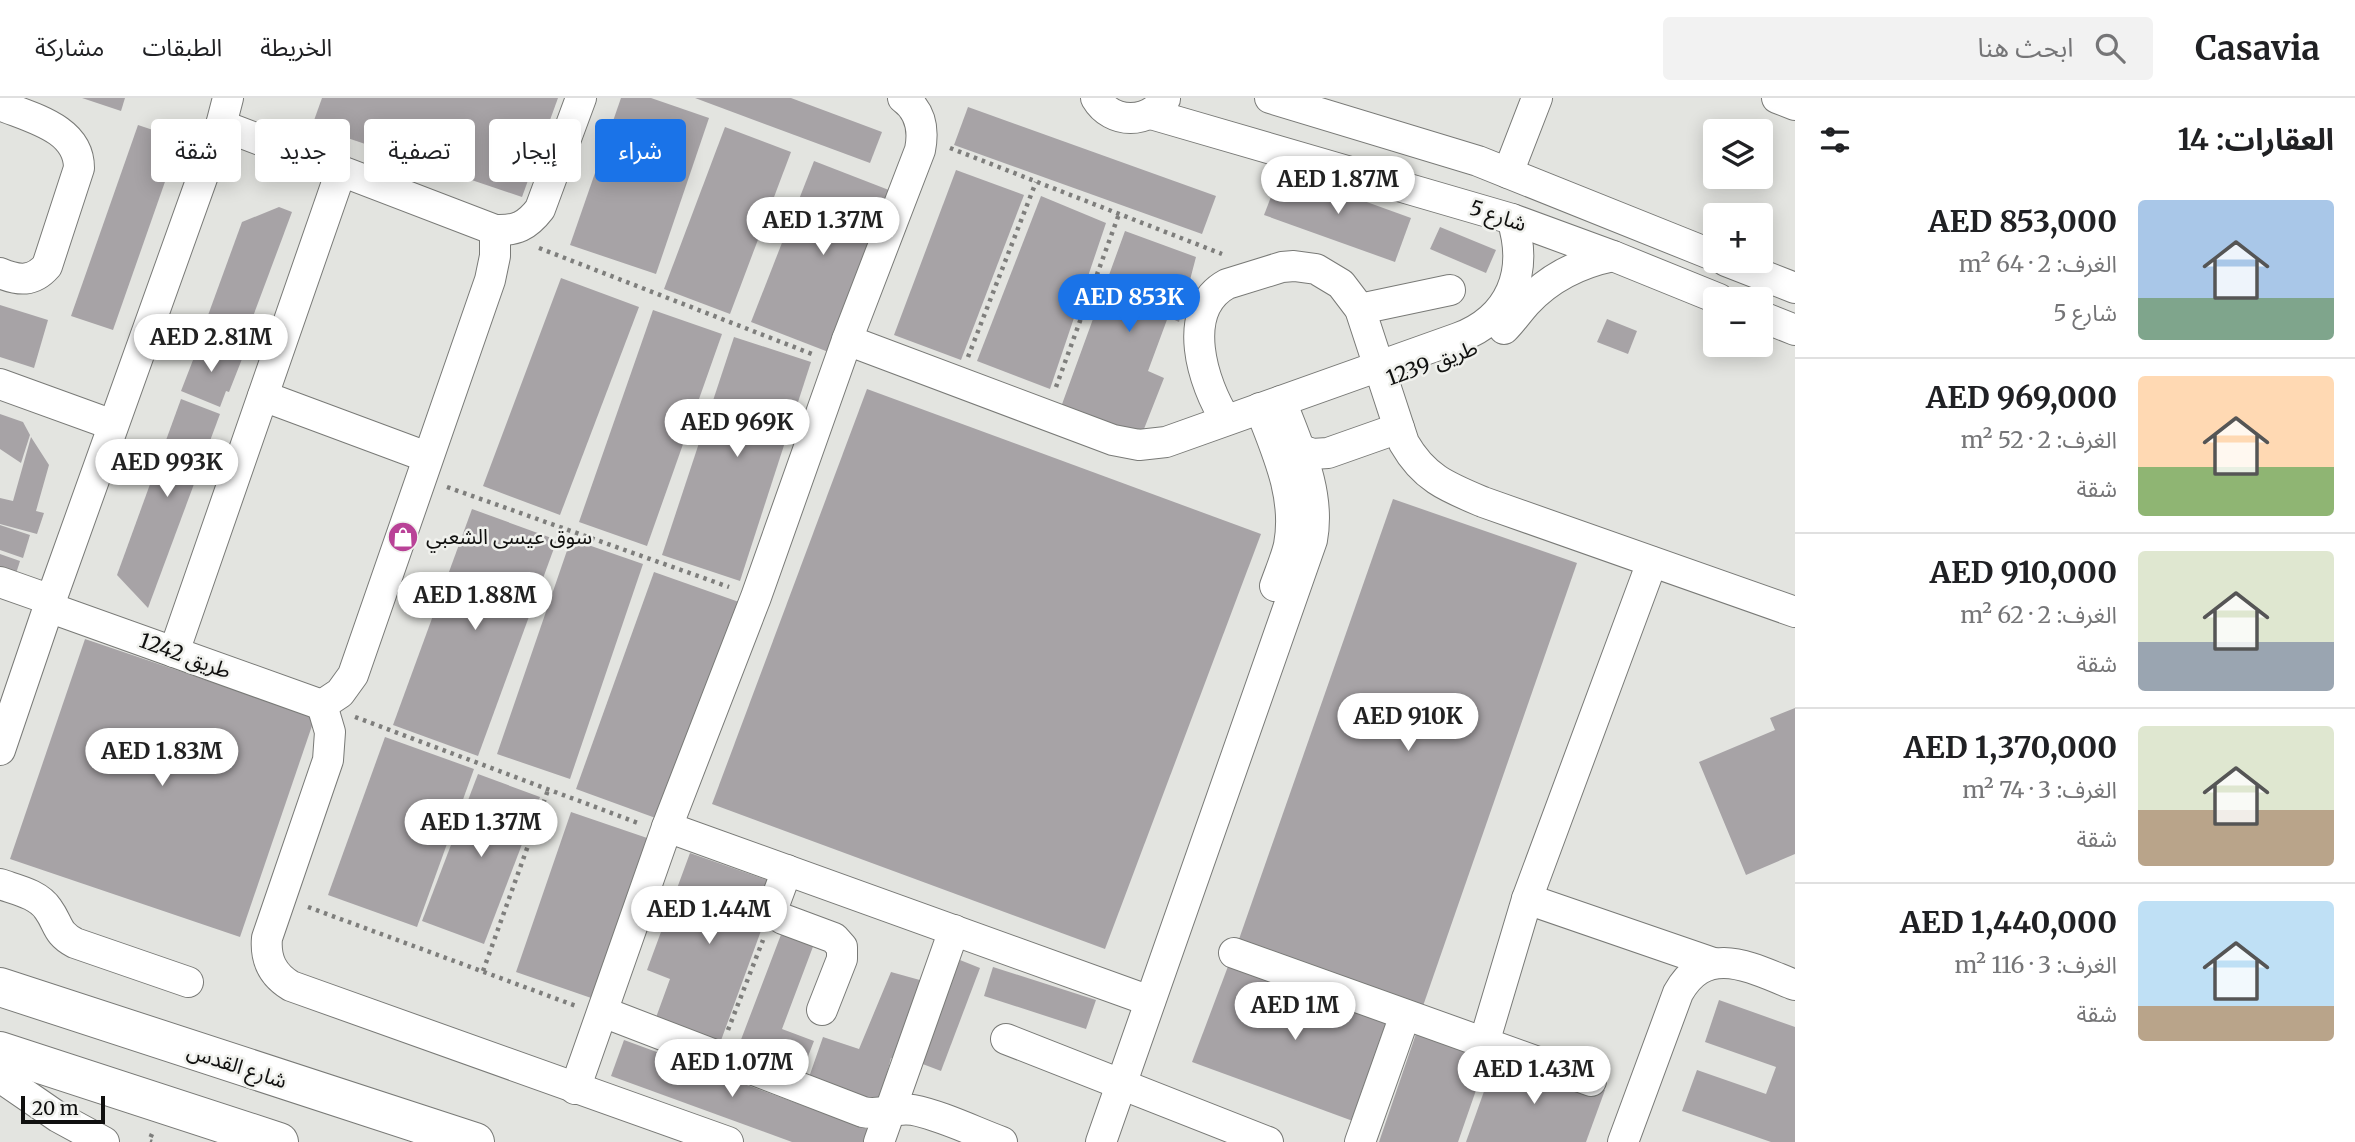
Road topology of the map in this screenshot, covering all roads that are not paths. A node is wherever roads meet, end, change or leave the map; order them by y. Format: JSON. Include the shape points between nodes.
{"nodes":[{"id":1,"x":244,"y":98,"type":"edge"},
{"id":2,"x":581,"y":98,"type":"edge"},
{"id":3,"x":903,"y":98,"type":"edge"},
{"id":4,"x":1097,"y":98,"type":"edge"},
{"id":5,"x":1270,"y":98,"type":"edge"},
{"id":6,"x":1537,"y":98,"type":"edge"},
{"id":7,"x":1777,"y":98,"type":"edge"},
{"id":8,"x":0,"y":105,"type":"edge"},
{"id":9,"x":1795,"y":105,"type":"edge"},
{"id":10,"x":1159,"y":106,"type":"edge"},
{"id":11,"x":224,"y":112,"type":"edge"},
{"id":12,"x":255,"y":128,"type":"edge"},
{"id":13,"x":1507,"y":173,"type":"junction"},
{"id":14,"x":350,"y":174,"type":"edge"},
{"id":15,"x":337,"y":182,"type":"edge"},
{"id":16,"x":1512,"y":219,"type":"junction"},
{"id":17,"x":495,"y":230,"type":"junction"},
{"id":18,"x":1703,"y":251,"type":"edge"},
{"id":19,"x":1614,"y":256,"type":"junction"},
{"id":20,"x":0,"y":273,"type":"edge"},
{"id":21,"x":1757,"y":273,"type":"edge"},
{"id":22,"x":1795,"y":288,"type":"edge"},
{"id":23,"x":1450,"y":290,"type":"dead end"},
{"id":24,"x":1703,"y":292,"type":"edge"},
{"id":25,"x":1514,"y":305,"type":"junction"},
{"id":26,"x":1360,"y":309,"type":"junction"},
{"id":27,"x":1773,"y":321,"type":"edge"},
{"id":28,"x":1795,"y":330,"type":"edge"},
{"id":29,"x":843,"y":352,"type":"junction"},
{"id":30,"x":1380,"y":373,"type":"junction"},
{"id":31,"x":0,"y":384,"type":"edge"},
{"id":32,"x":263,"y":396,"type":"junction"},
{"id":33,"x":1273,"y":411,"type":"junction"},
{"id":34,"x":1226,"y":420,"type":"junction"},
{"id":35,"x":113,"y":425,"type":"junction"},
{"id":36,"x":1399,"y":428,"type":"junction"},
{"id":37,"x":1297,"y":448,"type":"junction"},
{"id":38,"x":423,"y":467,"type":"junction"},
{"id":39,"x":1651,"y":562,"type":"junction"},
{"id":40,"x":0,"y":582,"type":"edge"},
{"id":41,"x":50,"y":603,"type":"junction"},
{"id":42,"x":1795,"y":612,"type":"edge"},
{"id":43,"x":174,"y":652,"type":"junction"},
{"id":44,"x":322,"y":705,"type":"junction"},
{"id":45,"x":1,"y":742,"type":"edge"},
{"id":46,"x":1224,"y":762,"type":"junction"},
{"id":47,"x":666,"y":830,"type":"junction"},
{"id":48,"x":787,"y":870,"type":"junction"},
{"id":49,"x":0,"y":884,"type":"edge"},
{"id":50,"x":1527,"y":899,"type":"junction"},
{"id":51,"x":954,"y":930,"type":"junction"},
{"id":52,"x":1234,"y":953,"type":"dead end"},
{"id":53,"x":1713,"y":963,"type":"junction"},
{"id":54,"x":188,"y":982,"type":"dead end"},
{"id":55,"x":1795,"y":985,"type":"edge"},
{"id":56,"x":0,"y":987,"type":"edge"},
{"id":57,"x":1141,"y":998,"type":"junction"},
{"id":58,"x":822,"y":1010,"type":"dead end"},
{"id":59,"x":602,"y":1013,"type":"junction"},
{"id":60,"x":1405,"y":1014,"type":"junction"},
{"id":61,"x":1006,"y":1039,"type":"dead end"},
{"id":62,"x":1484,"y":1043,"type":"junction"},
{"id":63,"x":0,"y":1051,"type":"edge"},
{"id":64,"x":0,"y":1077,"type":"edge"},
{"id":65,"x":1112,"y":1080,"type":"junction"},
{"id":66,"x":1591,"y":1081,"type":"dead end"},
{"id":67,"x":575,"y":1089,"type":"junction"},
{"id":68,"x":890,"y":1112,"type":"junction"},
{"id":69,"x":104,"y":1142,"type":"edge"},
{"id":70,"x":279,"y":1142,"type":"edge"},
{"id":71,"x":475,"y":1142,"type":"edge"},
{"id":72,"x":727,"y":1142,"type":"edge"},
{"id":73,"x":879,"y":1142,"type":"edge"},
{"id":74,"x":1002,"y":1142,"type":"edge"},
{"id":75,"x":1080,"y":1142,"type":"edge"},
{"id":76,"x":1101,"y":1142,"type":"edge"},
{"id":77,"x":1268,"y":1142,"type":"edge"},
{"id":78,"x":1360,"y":1142,"type":"edge"},
{"id":79,"x":1623,"y":1142,"type":"edge"}],
"edges":[{"from":1,"to":11,"type":"street"},
{"from":2,"to":17,"type":"street","via":[[540,209],[521,228]]},
{"from":3,"to":29,"type":"street","via":[[916,112],[923,138]]},
{"from":4,"to":10,"type":"street","name":"شارع 5","via":[[1106,110],[1124,118],[1142,117]]},
{"from":5,"to":13,"type":"street","name":"شارع 5"},
{"from":6,"to":13,"type":"street"},
{"from":7,"to":9,"type":"street"},
{"from":8,"to":20,"type":"street","via":[[64,133],[76,147],[79,167],[47,266],[24,280]]},
{"from":10,"to":16,"type":"street","name":"شارع 5"},
{"from":11,"to":12,"type":"street"},
{"from":11,"to":35,"type":"street"},
{"from":13,"to":18,"type":"street","name":"شارع 5"},
{"from":14,"to":17,"type":"street"},
{"from":15,"to":32,"type":"street"},
{"from":16,"to":19,"type":"street","name":"شارع 5"},
{"from":16,"to":25,"type":"street","name":"طريق 1239","via":[[1518,264]]},
{"from":17,"to":38,"type":"street","via":[[490,280]]},
{"from":19,"to":24,"type":"street","name":"شارع 5"},
{"from":19,"to":25,"type":"street","name":"طريق 1239","via":[[1575,267]]},
{"from":21,"to":22,"type":"street"},
{"from":23,"to":26,"type":"street"},
{"from":25,"to":30,"type":"street","name":"طريق 1239","via":[[1496,337],[1480,347]]},
{"from":26,"to":30,"type":"street"},
{"from":26,"to":34,"type":"street","via":[[1341,284],[1316,269],[1282,267],[1219,289],[1202,321],[1200,347],[1205,374]]},
{"from":27,"to":28,"type":"street"},
{"from":29,"to":34,"type":"street","name":"طريق 1239","via":[[959,382],[1113,440],[1166,442]]},
{"from":29,"to":47,"type":"street"},
{"from":30,"to":33,"type":"street","name":"طريق 1239"},
{"from":30,"to":36,"type":"street"},
{"from":31,"to":35,"type":"street"},
{"from":32,"to":38,"type":"street"},
{"from":32,"to":43,"type":"street"},
{"from":33,"to":34,"type":"street","name":"طريق 1239","via":[[1245,424]]},
{"from":33,"to":37,"type":"street"},
{"from":33,"to":46,"type":"street","via":[[1289,486],[1289,548]]},
{"from":35,"to":41,"type":"street"},
{"from":36,"to":37,"type":"street","via":[[1328,453],[1312,454]]},
{"from":36,"to":39,"type":"street","via":[[1417,463],[1449,488]]},
{"from":37,"to":46,"type":"street","via":[[1314,498],[1312,540]]},
{"from":38,"to":44,"type":"street","via":[[353,675],[340,693]]},
{"from":39,"to":42,"type":"street"},
{"from":39,"to":50,"type":"street"},
{"from":40,"to":41,"type":"street","name":"طريق 1242"},
{"from":41,"to":43,"type":"street","name":"طريق 1242"},
{"from":41,"to":45,"type":"street"},
{"from":43,"to":44,"type":"street","name":"طريق 1242"},
{"from":44,"to":67,"type":"street","via":[[330,732],[328,760],[267,939],[268,961],[291,986]]},
{"from":46,"to":57,"type":"street"},
{"from":47,"to":48,"type":"street"},
{"from":47,"to":59,"type":"street"},
{"from":48,"to":51,"type":"street"},
{"from":48,"to":58,"type":"street","via":[[774,910],[778,917],[834,937],[842,947],[842,959]]},
{"from":49,"to":54,"type":"street","via":[[36,897],[49,909],[61,933],[75,943]]},
{"from":50,"to":53,"type":"street"},
{"from":50,"to":62,"type":"street"},
{"from":51,"to":57,"type":"street"},
{"from":51,"to":68,"type":"street"},
{"from":52,"to":60,"type":"street"},
{"from":53,"to":55,"type":"street","via":[[1736,963]]},
{"from":53,"to":79,"type":"street","via":[[1691,974],[1678,993]]},
{"from":56,"to":71,"type":"main road","name":"شارع القدس"},
{"from":57,"to":65,"type":"street"},
{"from":59,"to":67,"type":"street"},
{"from":59,"to":68,"type":"street","via":[[863,1112]]},
{"from":60,"to":62,"type":"street"},
{"from":60,"to":78,"type":"street"},
{"from":61,"to":65,"type":"street"},
{"from":62,"to":66,"type":"street"},
{"from":63,"to":70,"type":"main road"},
{"from":64,"to":69,"type":"street"},
{"from":65,"to":75,"type":"street"},
{"from":65,"to":76,"type":"street"},
{"from":65,"to":77,"type":"street"},
{"from":67,"to":72,"type":"street"},
{"from":68,"to":73,"type":"street"},
{"from":68,"to":74,"type":"street","via":[[916,1111]]}]}
